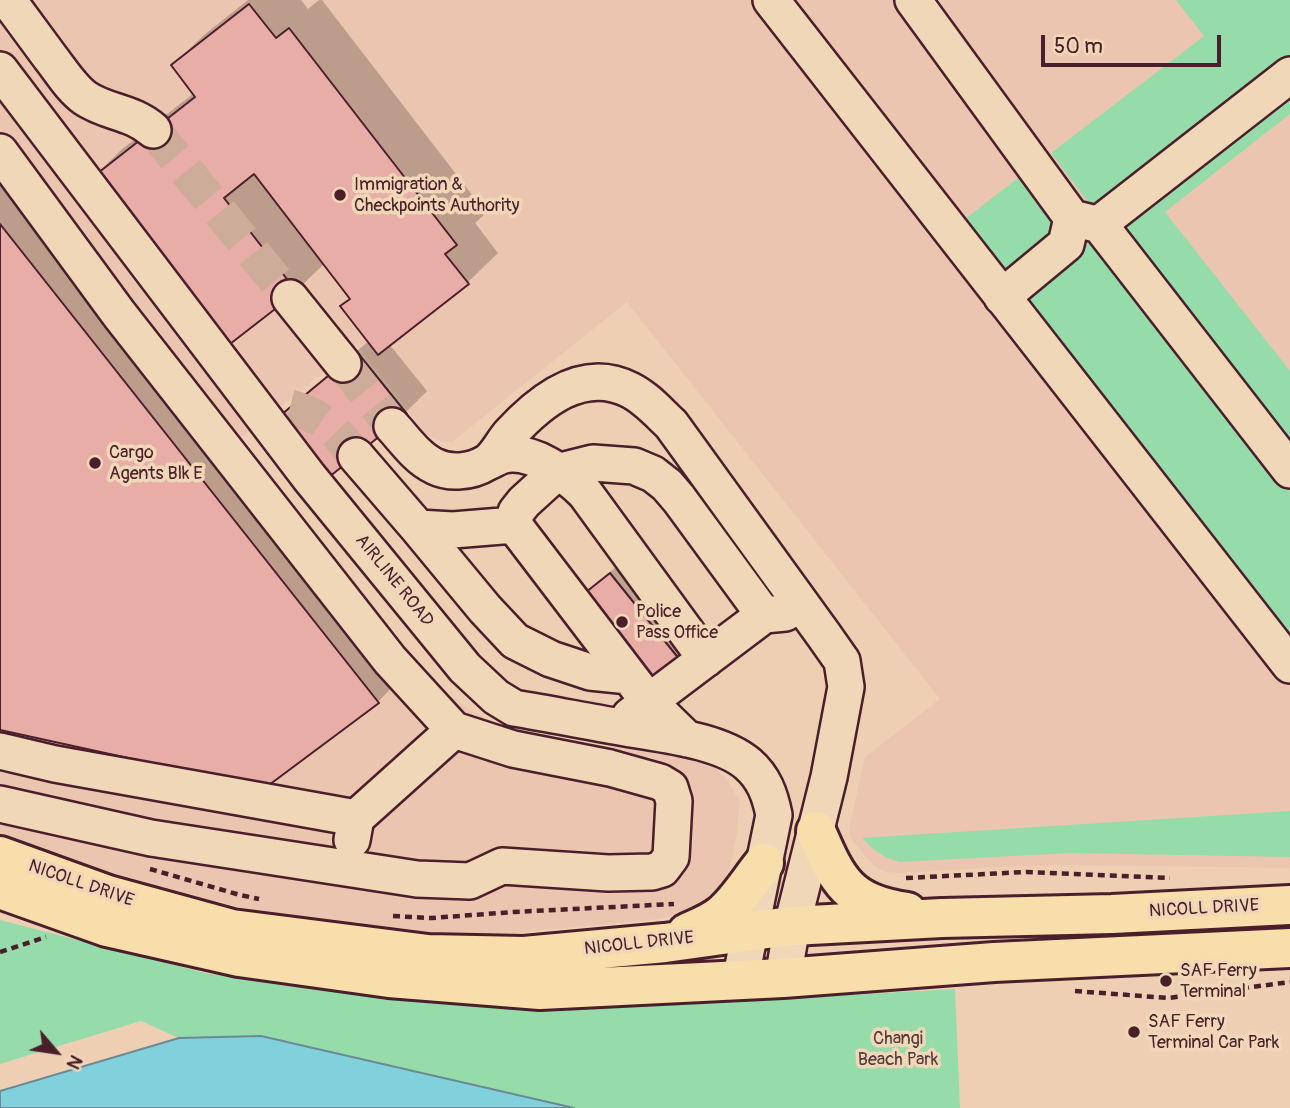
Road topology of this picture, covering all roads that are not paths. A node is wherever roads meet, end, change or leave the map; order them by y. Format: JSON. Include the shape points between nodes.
{"nodes":[{"id":1,"x":8,"y":0,"type":"edge"},
{"id":2,"x":771,"y":0,"type":"edge"},
{"id":3,"x":913,"y":0,"type":"edge"},
{"id":4,"x":1290,"y":75,"type":"edge"},
{"id":5,"x":7,"y":94,"type":"edge"},
{"id":6,"x":153,"y":130,"type":"tunnel mouth"},
{"id":7,"x":0,"y":152,"type":"edge"},
{"id":8,"x":1086,"y":221,"type":"junction"},
{"id":9,"x":1002,"y":297,"type":"junction"},
{"id":10,"x":290,"y":298,"type":"tunnel mouth"},
{"id":11,"x":343,"y":363,"type":"tunnel mouth"},
{"id":12,"x":250,"y":400,"type":"junction"},
{"id":13,"x":290,"y":407,"type":"tunnel mouth"},
{"id":14,"x":392,"y":426,"type":"tunnel mouth"},
{"id":15,"x":356,"y":456,"type":"tunnel mouth"},
{"id":16,"x":488,"y":462,"type":"junction"},
{"id":17,"x":1290,"y":470,"type":"edge"},
{"id":18,"x":557,"y":472,"type":"junction"},
{"id":19,"x":514,"y":525,"type":"junction"},
{"id":20,"x":418,"y":528,"type":"junction"},
{"id":21,"x":764,"y":615,"type":"junction"},
{"id":22,"x":823,"y":634,"type":"junction"},
{"id":23,"x":706,"y":659,"type":"junction"},
{"id":24,"x":1290,"y":665,"type":"edge"},
{"id":25,"x":639,"y":689,"type":"junction"},
{"id":26,"x":616,"y":726,"type":"junction"},
{"id":27,"x":454,"y":730,"type":"junction"},
{"id":28,"x":687,"y":739,"type":"junction"},
{"id":29,"x":0,"y":751,"type":"edge"},
{"id":30,"x":0,"y":804,"type":"edge"},
{"id":31,"x":356,"y":818,"type":"junction"},
{"id":32,"x":816,"y":831,"type":"junction"},
{"id":33,"x":0,"y":856,"type":"edge"},
{"id":34,"x":764,"y":863,"type":"junction"},
{"id":35,"x":347,"y":868,"type":"junction"},
{"id":36,"x":0,"y":889,"type":"edge"},
{"id":37,"x":1290,"y":905,"type":"edge"},
{"id":38,"x":942,"y":918,"type":"junction"},
{"id":39,"x":792,"y":926,"type":"junction"},
{"id":40,"x":751,"y":930,"type":"junction"},
{"id":41,"x":665,"y":943,"type":"junction"},
{"id":42,"x":1290,"y":948,"type":"edge"},
{"id":43,"x":783,"y":978,"type":"junction"},
{"id":44,"x":740,"y":981,"type":"junction"}],
"edges":[{"from":1,"to":6,"type":"lane","via":[[71,85],[85,97],[143,121]]},
{"from":2,"to":9,"type":"lane"},
{"from":3,"to":8,"type":"lane"},
{"from":4,"to":8,"type":"lane"},
{"from":5,"to":12,"type":"lane","name":"AIRLINE ROAD"},
{"from":7,"to":27,"type":"lane","via":[[119,314],[382,650]]},
{"from":8,"to":9,"type":"lane","via":[[1066,244]]},
{"from":8,"to":17,"type":"lane"},
{"from":9,"to":24,"type":"lane"},
{"from":10,"to":11,"type":"lane"},
{"from":12,"to":13,"type":"lane"},
{"from":12,"to":26,"type":"lane","name":"AIRLINE ROAD","via":[[465,668],[496,697],[514,708]]},
{"from":14,"to":16,"type":"lane","via":[[437,468],[455,472]]},
{"from":15,"to":20,"type":"lane"},
{"from":16,"to":18,"type":"lane","via":[[521,455]]},
{"from":16,"to":22,"type":"lane","via":[[509,435],[562,390],[606,381],[630,390],[671,424]]},
{"from":18,"to":19,"type":"lane","via":[[524,502]]},
{"from":18,"to":21,"type":"lane","via":[[593,463],[634,466],[653,474],[679,499]]},
{"from":18,"to":23,"type":"lane","via":[[585,493]]},
{"from":19,"to":20,"type":"lane"},
{"from":19,"to":25,"type":"lane"},
{"from":20,"to":25,"type":"lane","via":[[515,641],[551,659]]},
{"from":21,"to":22,"type":"lane","via":[[786,613]]},
{"from":21,"to":23,"type":"lane"},
{"from":22,"to":32,"type":"lane","via":[[842,661],[846,687]]},
{"from":23,"to":25,"type":"lane"},
{"from":25,"to":26,"type":"lane"},
{"from":25,"to":28,"type":"lane"},
{"from":26,"to":28,"type":"lane","name":"AIRLINE ROAD"},
{"from":27,"to":31,"type":"lane"},
{"from":27,"to":35,"type":"lane","via":[[660,782],[670,788],[674,802],[671,858],[662,869],[652,872],[502,866],[470,881],[417,879]]},
{"from":28,"to":34,"type":"lane","name":"AIRLINE ROAD","via":[[722,748],[760,776],[774,815]]},
{"from":29,"to":31,"type":"lane"},
{"from":30,"to":35,"type":"lane","via":[[150,838]]},
{"from":31,"to":35,"type":"lane"},
{"from":32,"to":38,"type":"main road","via":[[841,881],[856,896],[884,908]]},
{"from":32,"to":39,"type":"lane"},
{"from":33,"to":41,"type":"main road","name":"NICOLL DRIVE","via":[[108,895],[232,929],[428,954],[524,956]]},
{"from":34,"to":40,"type":"lane","name":"AIRLINE ROAD"},
{"from":34,"to":41,"type":"main road","via":[[721,915]]},
{"from":36,"to":44,"type":"main road","name":"NICOLL DRIVE","via":[[107,927],[239,957],[389,978],[540,990]]},
{"from":37,"to":38,"type":"main road","name":"NICOLL DRIVE"},
{"from":38,"to":39,"type":"main road","name":"NICOLL DRIVE"},
{"from":39,"to":40,"type":"main road","name":"NICOLL DRIVE"},
{"from":39,"to":43,"type":"lane"},
{"from":40,"to":41,"type":"main road","name":"NICOLL DRIVE"},
{"from":40,"to":44,"type":"lane","name":"AIRLINE ROAD"},
{"from":42,"to":43,"type":"main road","name":"NICOLL DRIVE","via":[[994,962]]},
{"from":43,"to":44,"type":"main road","name":"NICOLL DRIVE"}]}
